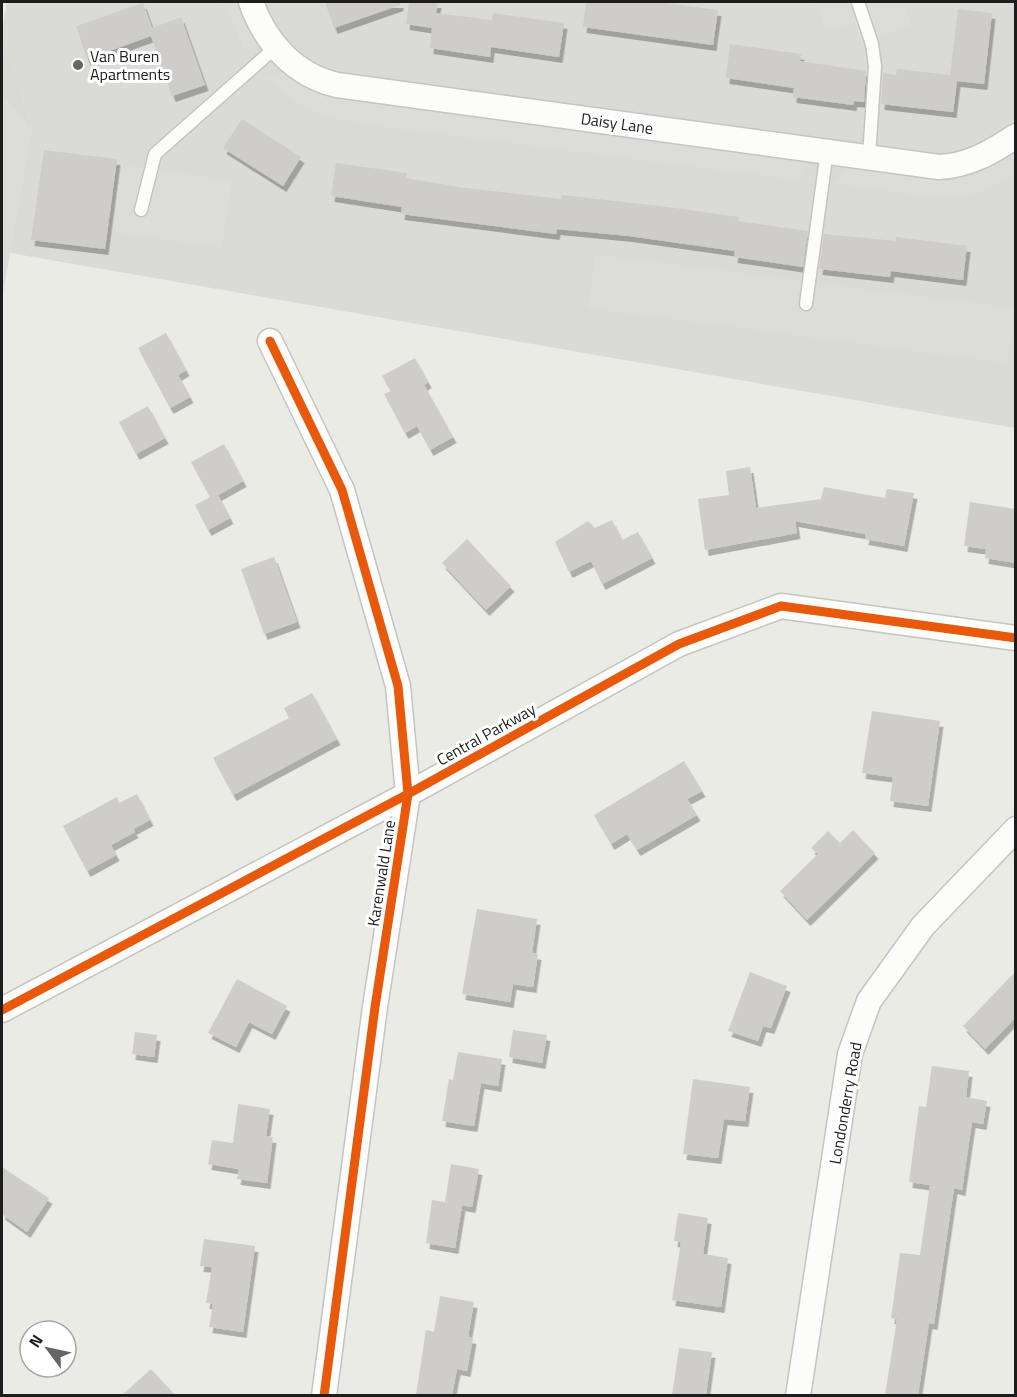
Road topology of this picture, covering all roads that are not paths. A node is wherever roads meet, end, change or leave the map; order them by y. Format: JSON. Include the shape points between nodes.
{"nodes":[{"id":1,"x":251,"y":2,"type":"edge"},
{"id":2,"x":858,"y":2,"type":"edge"},
{"id":3,"x":276,"y":47,"type":"junction"},
{"id":4,"x":1016,"y":136,"type":"edge"},
{"id":5,"x":827,"y":152,"type":"junction"},
{"id":6,"x":869,"y":157,"type":"junction"},
{"id":7,"x":141,"y":210,"type":"dead end"},
{"id":8,"x":806,"y":304,"type":"dead end"},
{"id":9,"x":270,"y":341,"type":"dead end"},
{"id":10,"x":1016,"y":638,"type":"edge"},
{"id":11,"x":408,"y":794,"type":"junction"},
{"id":12,"x":1016,"y":829,"type":"edge"},
{"id":13,"x":2,"y":1010,"type":"edge"},
{"id":14,"x":324,"y":1395,"type":"edge"},
{"id":15,"x":798,"y":1395,"type":"edge"}],
"edges":[{"from":1,"to":3,"type":"street","name":"Daisy Lane","via":[[266,37]]},
{"from":2,"to":6,"type":"lane","via":[[873,44],[875,66]]},
{"from":3,"to":5,"type":"street","name":"Daisy Lane","via":[[318,80],[337,85]]},
{"from":3,"to":7,"type":"lane","via":[[155,154]]},
{"from":4,"to":6,"type":"street","name":"Daisy Lane","via":[[992,153],[956,167]]},
{"from":5,"to":6,"type":"street","name":"Daisy Lane"},
{"from":5,"to":8,"type":"lane"},
{"from":9,"to":11,"type":"street","name":"Karenwald Lane","via":[[342,490],[398,686]]},
{"from":10,"to":11,"type":"street","name":"Central Parkway","via":[[781,606],[679,644]]},
{"from":11,"to":13,"type":"street","name":"Central Parkway"},
{"from":11,"to":14,"type":"street","name":"Karenwald Lane","via":[[375,1007]]},
{"from":12,"to":15,"type":"street","name":"Londonderry Road","via":[[923,926],[869,1001],[850,1054]]}]}
